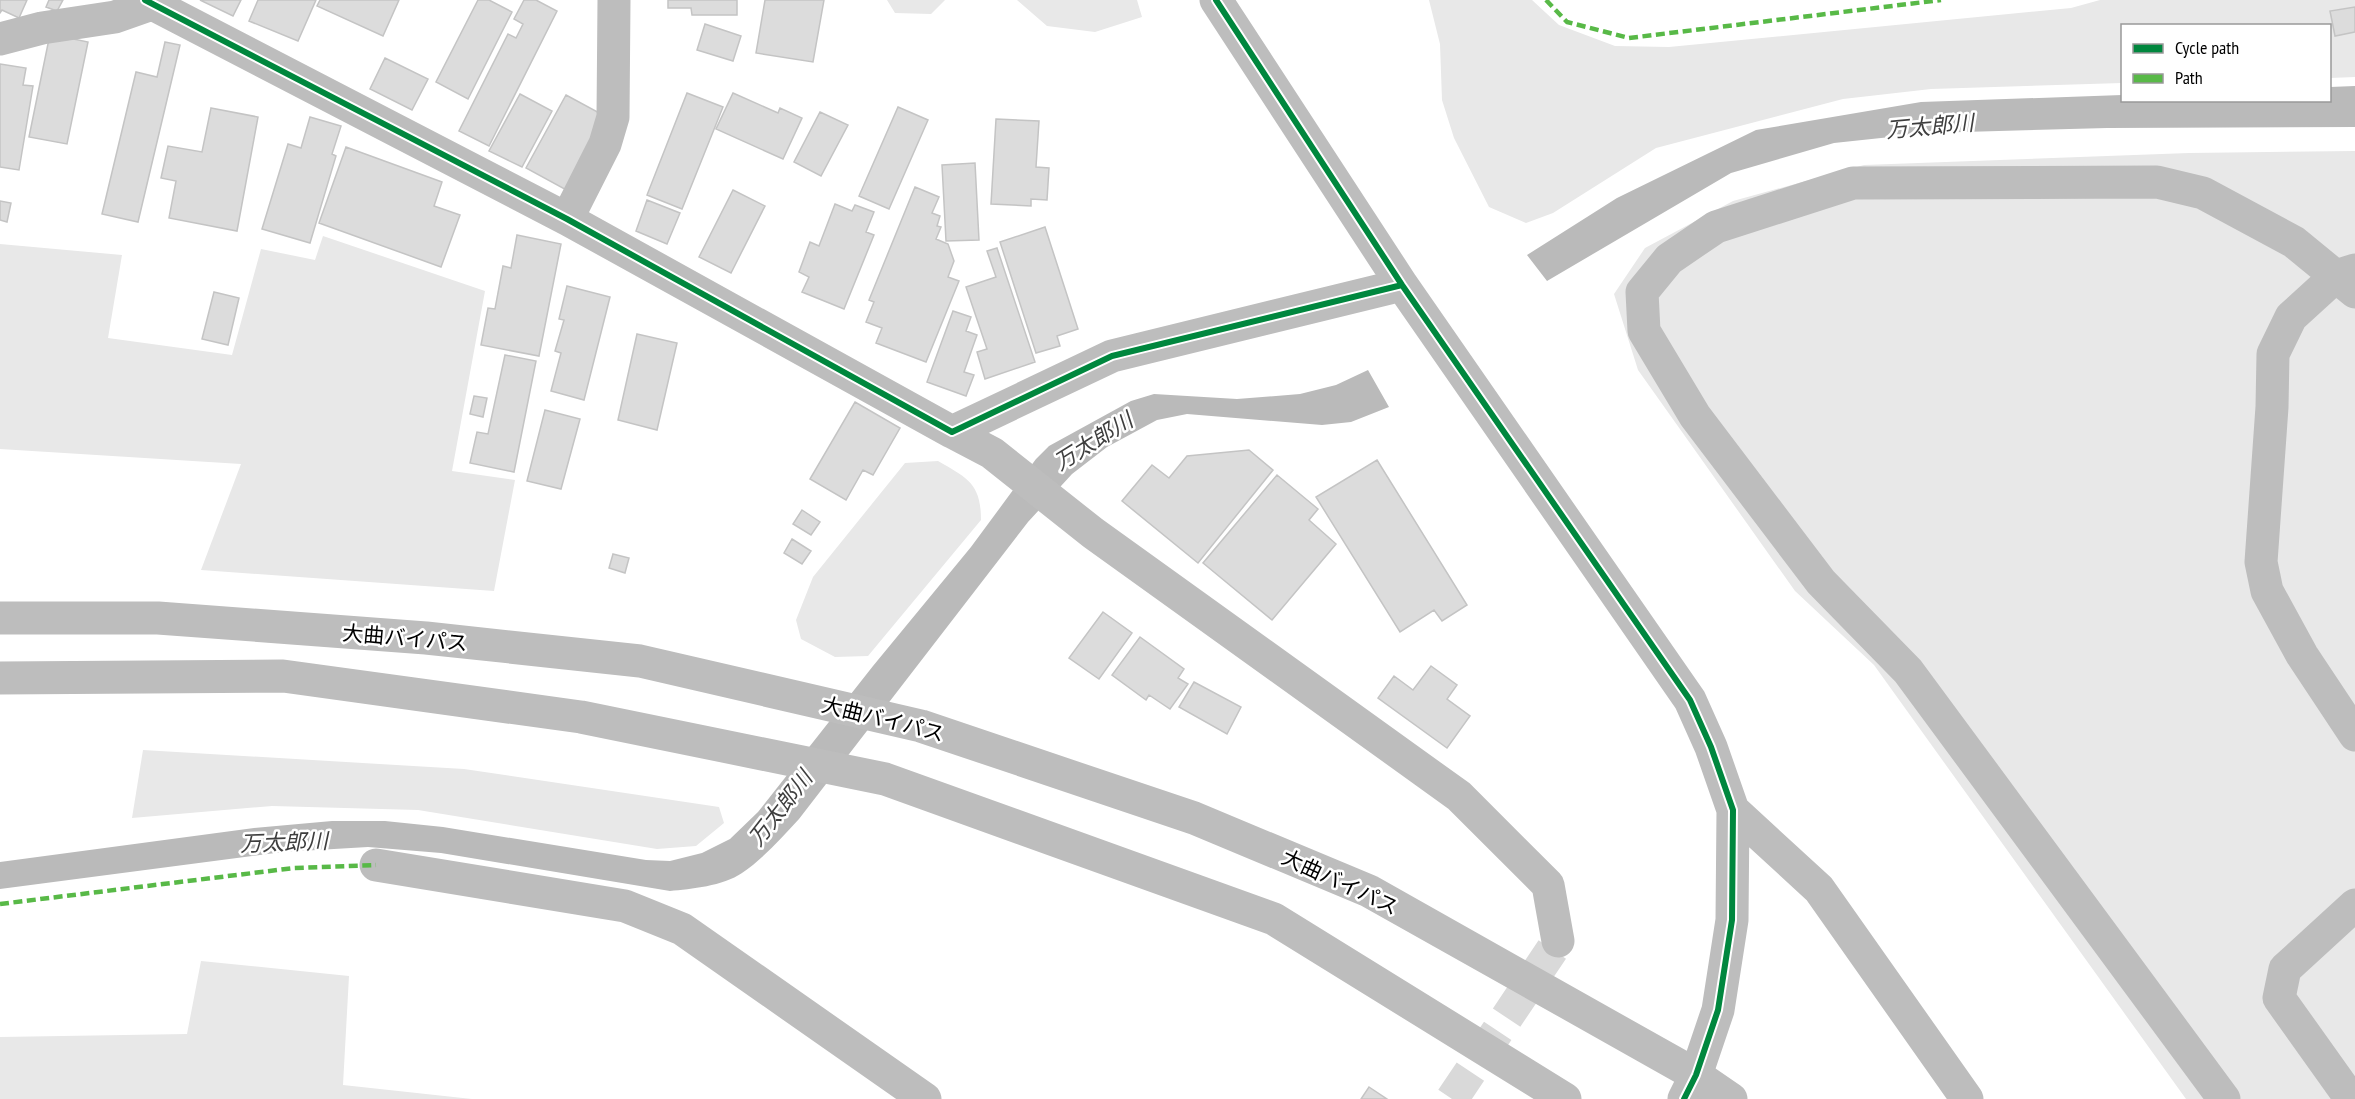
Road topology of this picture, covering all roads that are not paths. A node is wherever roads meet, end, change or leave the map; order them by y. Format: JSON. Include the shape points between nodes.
{"nodes":[{"id":1,"x":614,"y":0,"type":"edge"},
{"id":2,"x":1216,"y":0,"type":"edge"},
{"id":3,"x":148,"y":2,"type":"edge"},
{"id":4,"x":0,"y":39,"type":"edge"},
{"id":5,"x":567,"y":219,"type":"junction"},
{"id":6,"x":2349,"y":279,"type":"edge"},
{"id":7,"x":1402,"y":285,"type":"junction"},
{"id":8,"x":952,"y":432,"type":"junction"},
{"id":9,"x":0,"y":618,"type":"edge"},
{"id":10,"x":0,"y":678,"type":"edge"},
{"id":11,"x":2355,"y":735,"type":"edge"},
{"id":12,"x":1733,"y":810,"type":"junction"},
{"id":13,"x":376,"y":865,"type":"dead end"},
{"id":14,"x":2352,"y":914,"type":"edge"},
{"id":15,"x":1558,"y":941,"type":"tunnel mouth"},
{"id":16,"x":1690,"y":1087,"type":"edge"},
{"id":17,"x":925,"y":1099,"type":"edge"},
{"id":18,"x":1564,"y":1099,"type":"edge"},
{"id":19,"x":1731,"y":1099,"type":"edge"},
{"id":20,"x":1967,"y":1099,"type":"edge"},
{"id":21,"x":2224,"y":1099,"type":"edge"},
{"id":22,"x":2351,"y":1099,"type":"edge"}],
"edges":[{"from":1,"to":5,"type":"main road","via":[[613,117],[605,144]]},
{"from":2,"to":7,"type":"main road"},
{"from":3,"to":4,"type":"main road","via":[[115,17]]},
{"from":3,"to":5,"type":"main road"},
{"from":5,"to":8,"type":"main road"},
{"from":6,"to":11,"type":"main road","via":[[2291,317],[2272,354],[2261,562],[2267,591],[2302,655]]},
{"from":6,"to":21,"type":"main road","via":[[2294,242],[2203,193],[2157,182],[1853,183],[1716,227],[1669,259],[1642,292],[1644,331],[1695,416],[1821,582],[1908,671]]},
{"from":7,"to":8,"type":"main road","via":[[1112,357]]},
{"from":7,"to":12,"type":"main road","via":[[1690,700]]},
{"from":8,"to":15,"type":"main road","via":[[992,453],[1093,533],[1459,796],[1548,885]]},
{"from":9,"to":16,"type":"main road","name":"大曲バイパス","via":[[158,618],[450,641],[640,661],[921,726],[1194,818],[1369,891]]},
{"from":10,"to":18,"type":"main road","via":[[283,676],[581,717],[885,780],[1274,918]]},
{"from":12,"to":16,"type":"main road","via":[[1732,920],[1718,1010]]},
{"from":12,"to":20,"type":"main road","via":[[1819,889]]},
{"from":13,"to":17,"type":"main road","via":[[625,906],[682,929]]},
{"from":14,"to":22,"type":"main road","via":[[2285,969],[2279,998]]},
{"from":16,"to":19,"type":"main road","name":"大曲バイパス"}]}
